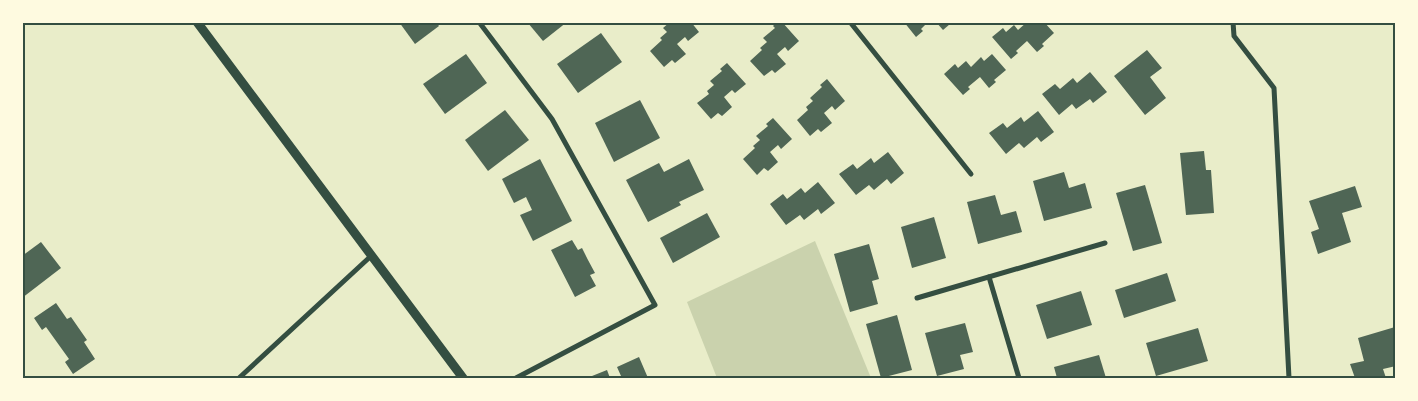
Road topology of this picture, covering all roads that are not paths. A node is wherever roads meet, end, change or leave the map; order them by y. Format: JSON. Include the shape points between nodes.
{"nodes":[{"id":1,"x":197,"y":22,"type":"edge"},
{"id":2,"x":479,"y":22,"type":"edge"},
{"id":3,"x":850,"y":22,"type":"edge"},
{"id":4,"x":1233,"y":22,"type":"edge"},
{"id":5,"x":971,"y":174,"type":"dead end"},
{"id":6,"x":1105,"y":243,"type":"dead end"},
{"id":7,"x":371,"y":256,"type":"junction"},
{"id":8,"x":989,"y":277,"type":"junction"},
{"id":9,"x":917,"y":298,"type":"dead end"},
{"id":10,"x":239,"y":378,"type":"edge"},
{"id":11,"x":463,"y":378,"type":"edge"},
{"id":12,"x":516,"y":378,"type":"edge"},
{"id":13,"x":1019,"y":378,"type":"edge"},
{"id":14,"x":1289,"y":378,"type":"edge"}],
"edges":[{"from":1,"to":7,"type":"street"},
{"from":2,"to":12,"type":"street","via":[[552,119],[655,305]]},
{"from":3,"to":5,"type":"street"},
{"from":4,"to":14,"type":"street","via":[[1234,36],[1274,88]]},
{"from":6,"to":8,"type":"street"},
{"from":7,"to":10,"type":"street"},
{"from":7,"to":11,"type":"street"},
{"from":8,"to":9,"type":"street"},
{"from":8,"to":13,"type":"street"}]}
